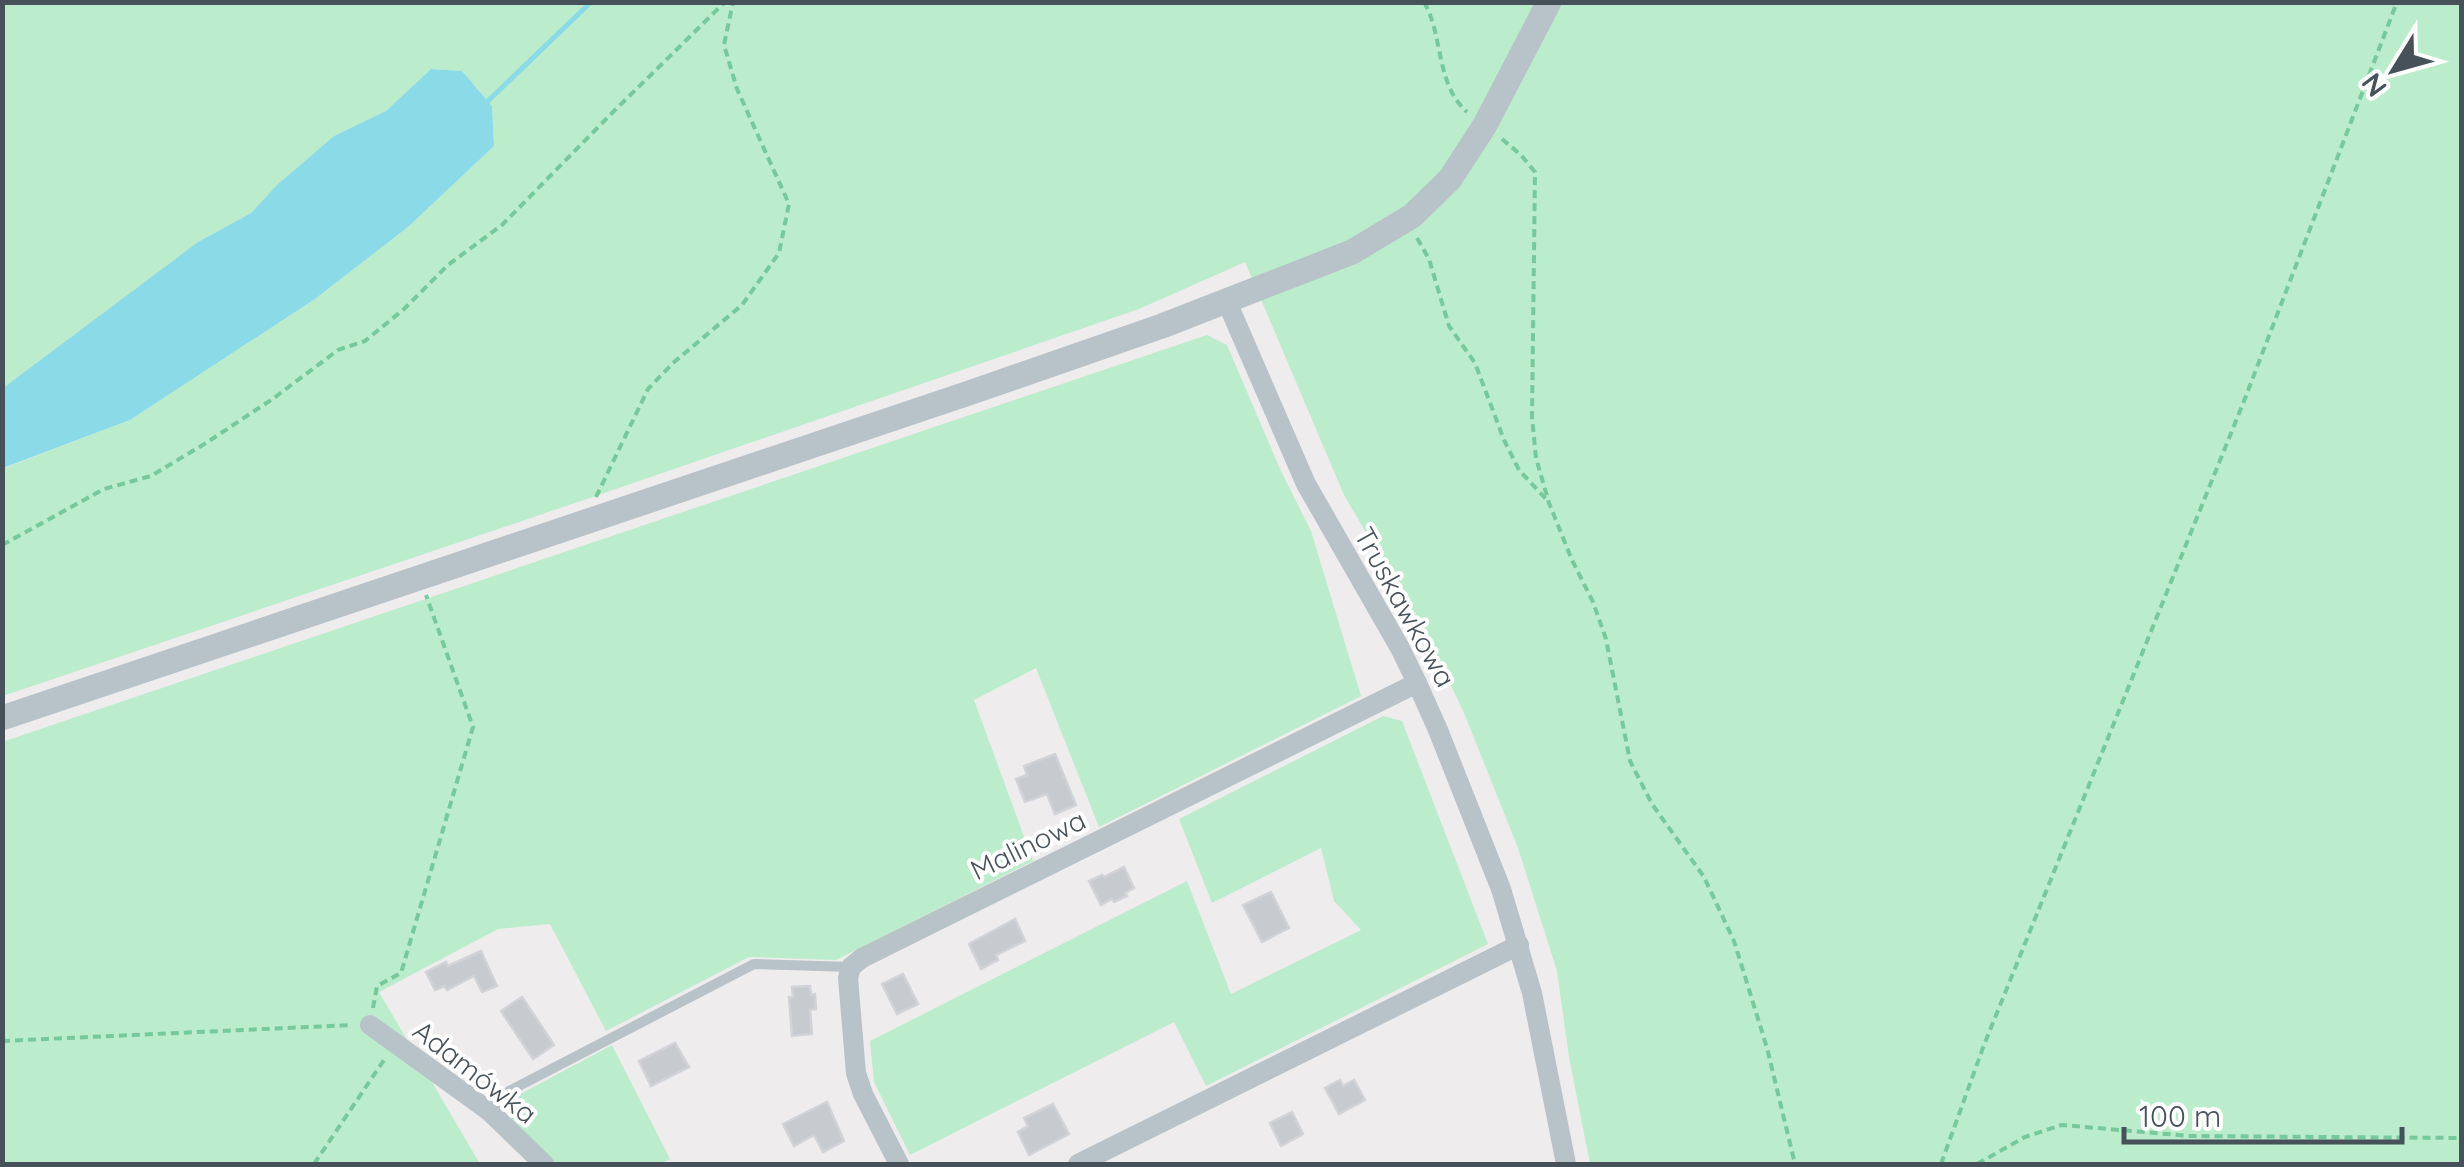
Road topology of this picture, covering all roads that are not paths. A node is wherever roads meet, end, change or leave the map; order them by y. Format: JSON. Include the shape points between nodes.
{"nodes":[{"id":1,"x":1549,"y":2,"type":"edge"},
{"id":2,"x":1228,"y":302,"type":"junction"},
{"id":3,"x":1417,"y":682,"type":"junction"},
{"id":4,"x":2,"y":718,"type":"edge"},
{"id":5,"x":1519,"y":945,"type":"junction"},
{"id":6,"x":852,"y":967,"type":"junction"},
{"id":7,"x":370,"y":1025,"type":"road end"},
{"id":8,"x":490,"y":1111,"type":"junction"},
{"id":9,"x":544,"y":1164,"type":"edge"},
{"id":10,"x":899,"y":1164,"type":"edge"},
{"id":11,"x":1078,"y":1164,"type":"edge"},
{"id":12,"x":1566,"y":1164,"type":"edge"}],
"edges":[{"from":1,"to":2,"type":"street","via":[[1485,125],[1426,204],[1352,252]]},
{"from":2,"to":3,"type":"street","name":"Truskawkowa","via":[[1306,484]]},
{"from":2,"to":4,"type":"street"},
{"from":3,"to":5,"type":"street","name":"Truskawkowa"},
{"from":3,"to":6,"type":"street","name":"Malinowa"},
{"from":5,"to":11,"type":"street"},
{"from":5,"to":12,"type":"street","name":"Truskawkowa"},
{"from":6,"to":8,"type":"lane","via":[[754,964],[509,1091]]},
{"from":6,"to":10,"type":"street","via":[[856,1073]]},
{"from":7,"to":8,"type":"street","name":"Adamówka"},
{"from":8,"to":9,"type":"street","name":"Adamówka"}]}
